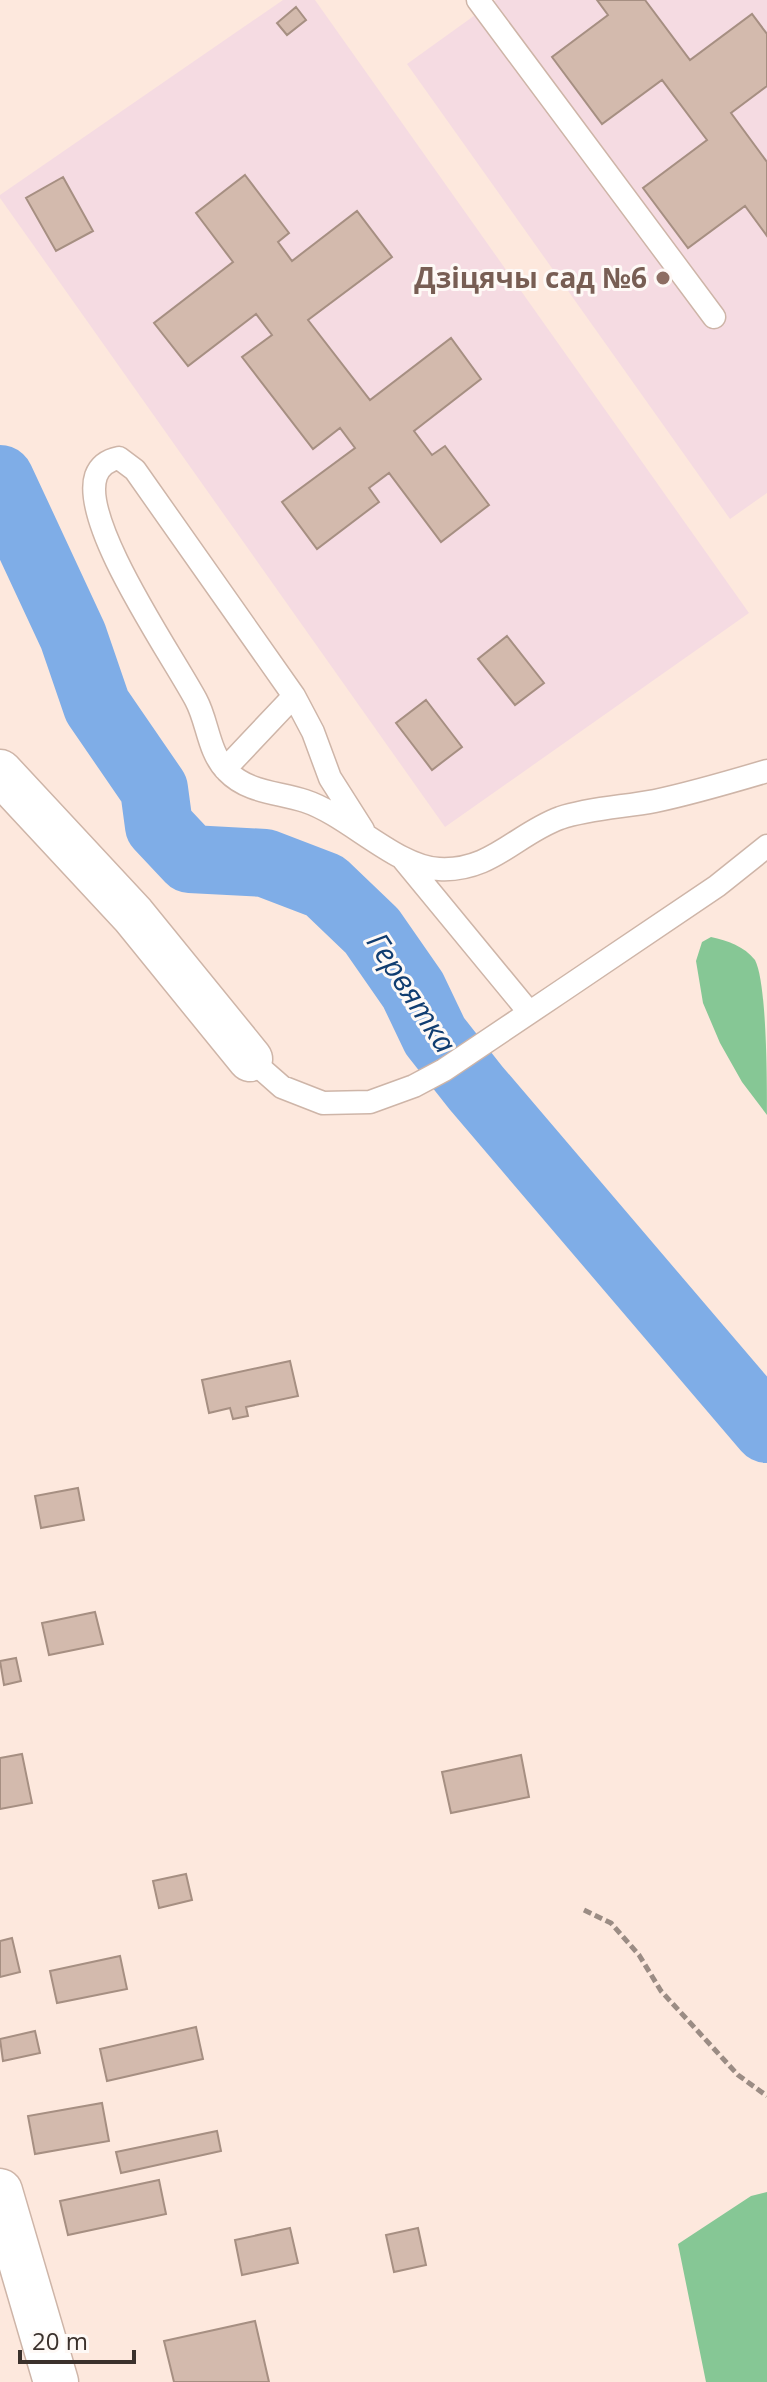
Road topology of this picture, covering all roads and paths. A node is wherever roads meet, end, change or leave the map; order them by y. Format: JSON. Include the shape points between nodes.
{"nodes":[{"id":1,"x":478,"y":0,"type":"edge"},
{"id":2,"x":714,"y":317,"type":"dead end"},
{"id":3,"x":294,"y":696,"type":"junction"},
{"id":4,"x":225,"y":769,"type":"junction"},
{"id":5,"x":767,"y":771,"type":"edge"},
{"id":6,"x":0,"y":772,"type":"edge"},
{"id":7,"x":365,"y":833,"type":"junction"},
{"id":8,"x":767,"y":846,"type":"edge"},
{"id":9,"x":402,"y":858,"type":"junction"},
{"id":10,"x":529,"y":1012,"type":"junction"},
{"id":11,"x":250,"y":1059,"type":"joint"},
{"id":12,"x":584,"y":1910,"type":"dead end"},
{"id":13,"x":767,"y":2096,"type":"edge"},
{"id":14,"x":0,"y":2191,"type":"edge"},
{"id":15,"x":56,"y":2382,"type":"edge"}],
"edges":[{"from":1,"to":2,"type":"lane"},
{"from":3,"to":4,"type":"lane"},
{"from":3,"to":4,"type":"lane","via":[[135,470],[119,458],[109,460],[96,475],[99,516],[118,566],[197,703]]},
{"from":3,"to":7,"type":"lane","via":[[330,778]]},
{"from":4,"to":7,"type":"lane","via":[[263,792],[307,802]]},
{"from":5,"to":9,"type":"lane","via":[[655,801],[560,818],[467,868],[436,869]]},
{"from":6,"to":11,"type":"street","via":[[133,915]]},
{"from":7,"to":9,"type":"lane"},
{"from":8,"to":10,"type":"lane","via":[[717,886]]},
{"from":9,"to":10,"type":"lane"},
{"from":10,"to":11,"type":"lane","via":[[444,1070],[370,1102],[323,1103],[282,1087]]},
{"from":12,"to":13,"type":"path","via":[[611,1923],[661,1991],[738,2075]]},
{"from":14,"to":15,"type":"street"}]}
